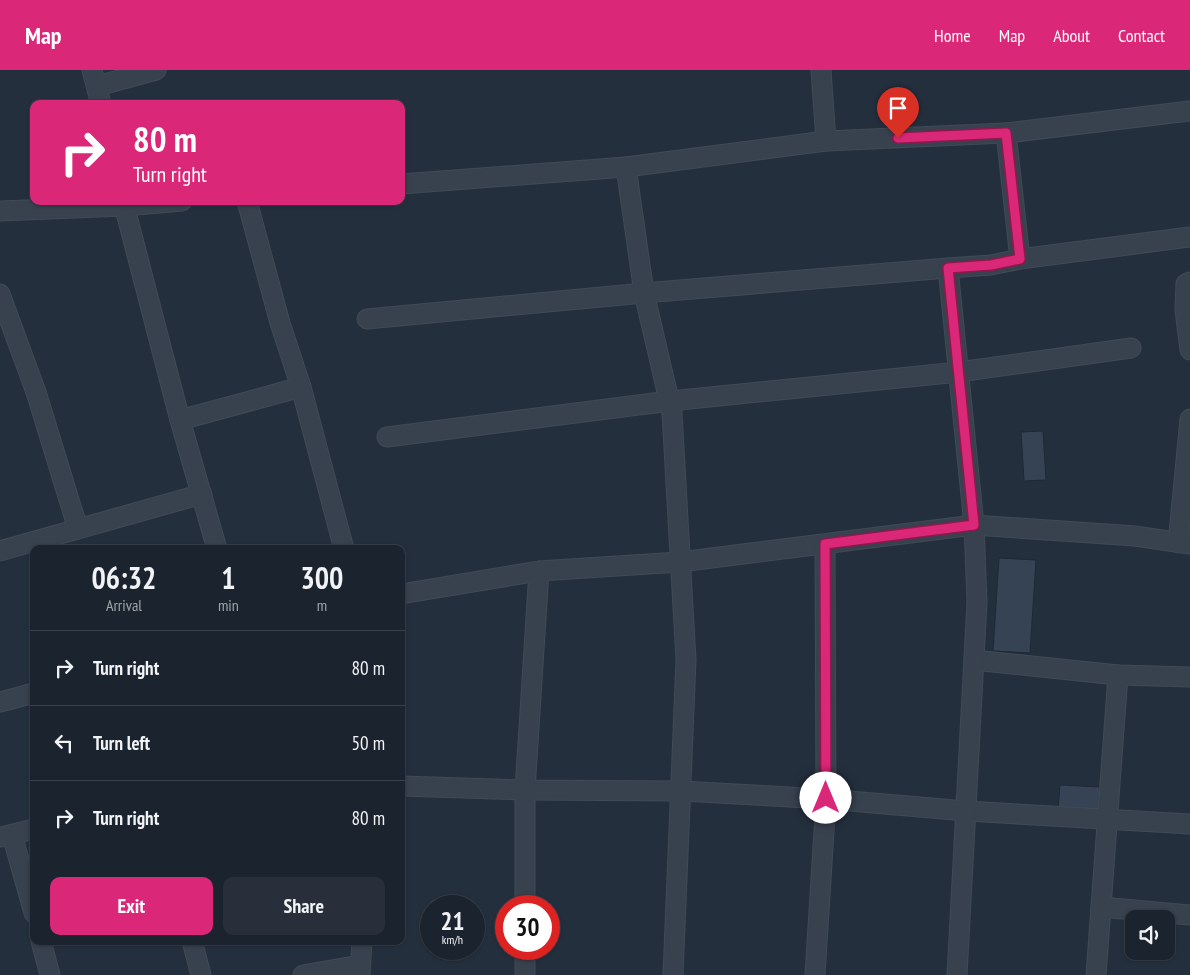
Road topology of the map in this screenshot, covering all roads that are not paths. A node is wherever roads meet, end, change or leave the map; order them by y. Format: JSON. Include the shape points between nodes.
{"nodes":[{"id":1,"x":156,"y":70,"type":"edge"},
{"id":2,"x":820,"y":70,"type":"edge"},
{"id":3,"x":97,"y":86,"type":"edge"},
{"id":4,"x":1190,"y":111,"type":"edge"},
{"id":5,"x":1006,"y":133,"type":"junction"},
{"id":6,"x":826,"y":142,"type":"junction"},
{"id":7,"x":626,"y":167,"type":"junction"},
{"id":8,"x":405,"y":184,"type":"edge"},
{"id":9,"x":105,"y":205,"type":"edge"},
{"id":10,"x":123,"y":205,"type":"edge"},
{"id":11,"x":248,"y":205,"type":"edge"},
{"id":12,"x":0,"y":211,"type":"edge"},
{"id":13,"x":1190,"y":237,"type":"edge"},
{"id":14,"x":1020,"y":259,"type":"junction"},
{"id":15,"x":948,"y":268,"type":"junction"},
{"id":16,"x":1190,"y":282,"type":"edge"},
{"id":17,"x":644,"y":293,"type":"junction"},
{"id":18,"x":0,"y":294,"type":"edge"},
{"id":19,"x":367,"y":319,"type":"dead end"},
{"id":20,"x":1131,"y":348,"type":"dead end"},
{"id":21,"x":1190,"y":350,"type":"edge"},
{"id":22,"x":959,"y":372,"type":"junction"},
{"id":23,"x":301,"y":387,"type":"junction"},
{"id":24,"x":670,"y":401,"type":"junction"},
{"id":25,"x":1190,"y":419,"type":"edge"},
{"id":26,"x":180,"y":420,"type":"junction"},
{"id":27,"x":387,"y":437,"type":"dead end"},
{"id":28,"x":202,"y":494,"type":"junction"},
{"id":29,"x":974,"y":525,"type":"junction"},
{"id":30,"x":78,"y":529,"type":"junction"},
{"id":31,"x":825,"y":544,"type":"junction"},
{"id":32,"x":1184,"y":544,"type":"edge"},
{"id":33,"x":216,"y":545,"type":"edge"},
{"id":34,"x":343,"y":545,"type":"edge"},
{"id":35,"x":0,"y":550,"type":"edge"},
{"id":36,"x":680,"y":562,"type":"junction"},
{"id":37,"x":538,"y":572,"type":"junction"},
{"id":38,"x":405,"y":593,"type":"edge"},
{"id":39,"x":974,"y":660,"type":"junction"},
{"id":40,"x":1118,"y":675,"type":"junction"},
{"id":41,"x":1190,"y":677,"type":"edge"},
{"id":42,"x":30,"y":694,"type":"edge"},
{"id":43,"x":0,"y":702,"type":"edge"},
{"id":44,"x":405,"y":786,"type":"edge"},
{"id":45,"x":526,"y":790,"type":"junction"},
{"id":46,"x":680,"y":791,"type":"junction"},
{"id":47,"x":826,"y":798,"type":"junction"},
{"id":48,"x":966,"y":811,"type":"junction"},
{"id":49,"x":1108,"y":820,"type":"junction"},
{"id":50,"x":1190,"y":824,"type":"edge"},
{"id":51,"x":30,"y":830,"type":"edge"},
{"id":52,"x":6,"y":836,"type":"edge"},
{"id":53,"x":525,"y":895,"type":"edge"},
{"id":54,"x":30,"y":902,"type":"edge"},
{"id":55,"x":1101,"y":907,"type":"junction"},
{"id":56,"x":1190,"y":915,"type":"edge"},
{"id":57,"x":42,"y":945,"type":"edge"},
{"id":58,"x":193,"y":945,"type":"edge"},
{"id":59,"x":362,"y":945,"type":"edge"},
{"id":60,"x":525,"y":960,"type":"edge"},
{"id":61,"x":360,"y":970,"type":"edge"},
{"id":62,"x":50,"y":975,"type":"edge"},
{"id":63,"x":202,"y":975,"type":"edge"},
{"id":64,"x":304,"y":975,"type":"edge"},
{"id":65,"x":525,"y":975,"type":"edge"},
{"id":66,"x":673,"y":975,"type":"edge"},
{"id":67,"x":815,"y":975,"type":"edge"},
{"id":68,"x":957,"y":975,"type":"edge"},
{"id":69,"x":1096,"y":975,"type":"edge"}],
"edges":[{"from":1,"to":3,"type":"street"},
{"from":2,"to":6,"type":"street"},
{"from":4,"to":5,"type":"street"},
{"from":5,"to":6,"type":"street"},
{"from":5,"to":14,"type":"street"},
{"from":6,"to":7,"type":"street"},
{"from":7,"to":8,"type":"street"},
{"from":7,"to":17,"type":"street"},
{"from":9,"to":12,"type":"street"},
{"from":10,"to":26,"type":"street"},
{"from":11,"to":23,"type":"street"},
{"from":13,"to":14,"type":"street"},
{"from":14,"to":15,"type":"street"},
{"from":15,"to":17,"type":"street"},
{"from":15,"to":22,"type":"street"},
{"from":16,"to":21,"type":"street","via":[[1186,284],[1185,303]]},
{"from":17,"to":19,"type":"street"},
{"from":17,"to":24,"type":"street"},
{"from":18,"to":30,"type":"street","via":[[36,392]]},
{"from":20,"to":22,"type":"street"},
{"from":22,"to":24,"type":"street"},
{"from":22,"to":29,"type":"street"},
{"from":23,"to":26,"type":"street"},
{"from":23,"to":34,"type":"street"},
{"from":24,"to":27,"type":"street"},
{"from":24,"to":36,"type":"street"},
{"from":25,"to":32,"type":"street"},
{"from":26,"to":28,"type":"street"},
{"from":28,"to":30,"type":"street"},
{"from":28,"to":33,"type":"street"},
{"from":29,"to":31,"type":"street"},
{"from":29,"to":32,"type":"street","via":[[1135,536]]},
{"from":29,"to":39,"type":"street","via":[[977,602]]},
{"from":30,"to":35,"type":"street"},
{"from":31,"to":36,"type":"street"},
{"from":31,"to":47,"type":"street"},
{"from":36,"to":37,"type":"street"},
{"from":36,"to":46,"type":"street","via":[[686,660]]},
{"from":37,"to":38,"type":"street"},
{"from":37,"to":45,"type":"street"},
{"from":39,"to":40,"type":"street"},
{"from":39,"to":48,"type":"street"},
{"from":40,"to":41,"type":"street"},
{"from":40,"to":49,"type":"street"},
{"from":42,"to":43,"type":"street"},
{"from":44,"to":45,"type":"street"},
{"from":45,"to":46,"type":"street"},
{"from":45,"to":53,"type":"street"},
{"from":46,"to":47,"type":"street"},
{"from":46,"to":66,"type":"street"},
{"from":47,"to":48,"type":"street"},
{"from":47,"to":67,"type":"street"},
{"from":48,"to":49,"type":"street"},
{"from":48,"to":68,"type":"street"},
{"from":49,"to":50,"type":"street"},
{"from":49,"to":55,"type":"street"},
{"from":51,"to":52,"type":"street"},
{"from":52,"to":54,"type":"street"},
{"from":55,"to":56,"type":"street"},
{"from":55,"to":69,"type":"street"},
{"from":57,"to":62,"type":"street"},
{"from":58,"to":63,"type":"street"},
{"from":59,"to":61,"type":"street"},
{"from":60,"to":65,"type":"street"},
{"from":61,"to":64,"type":"street"}]}
